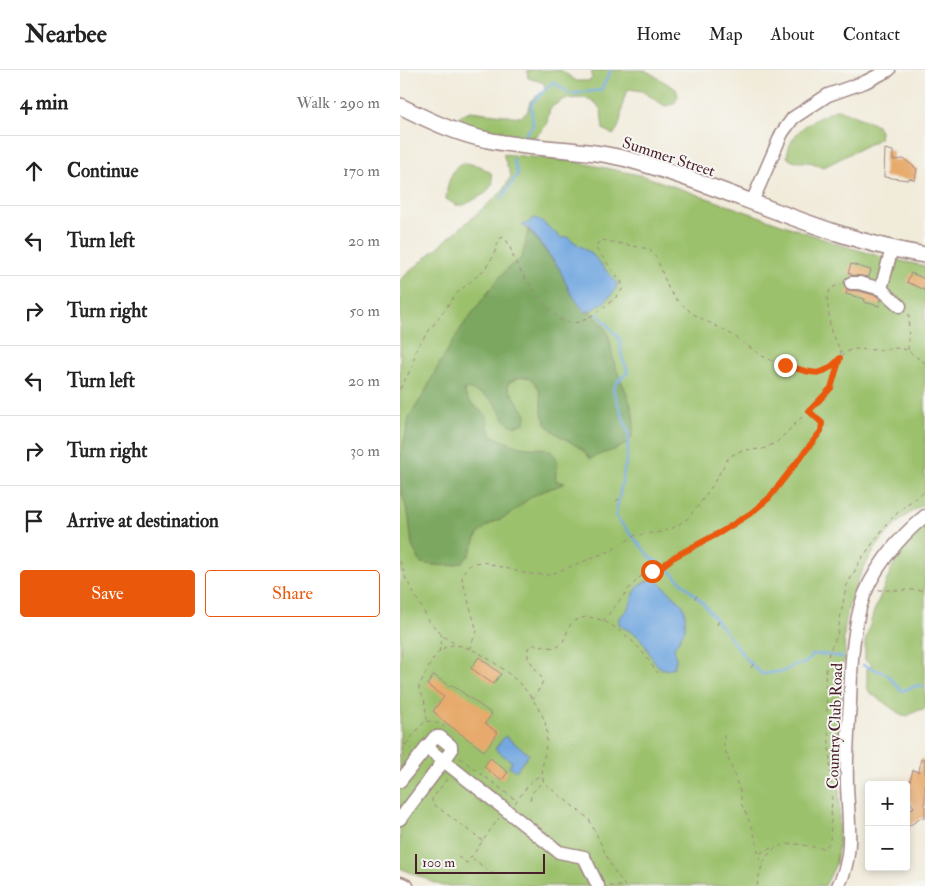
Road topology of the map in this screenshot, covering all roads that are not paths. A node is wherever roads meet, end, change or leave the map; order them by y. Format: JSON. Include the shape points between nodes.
{"nodes":[{"id":1,"x":889,"y":70,"type":"edge"},
{"id":2,"x":400,"y":106,"type":"edge"},
{"id":3,"x":752,"y":202,"type":"junction"},
{"id":4,"x":892,"y":248,"type":"junction"},
{"id":5,"x":925,"y":255,"type":"edge"},
{"id":6,"x":851,"y":283,"type":"road end"},
{"id":7,"x":881,"y":289,"type":"junction"},
{"id":8,"x":900,"y":306,"type":"road end"},
{"id":9,"x":925,"y":516,"type":"edge"},
{"id":10,"x":440,"y":765,"type":"junction"},
{"id":11,"x":400,"y":781,"type":"edge"},
{"id":12,"x":400,"y":819,"type":"edge"},
{"id":13,"x":400,"y":883,"type":"edge"},
{"id":14,"x":407,"y":886,"type":"edge"},
{"id":15,"x":598,"y":886,"type":"edge"},
{"id":16,"x":838,"y":886,"type":"edge"}],
"edges":[{"from":1,"to":3,"type":"street","via":[[828,95],[793,118],[778,140]]},
{"from":2,"to":3,"type":"main road","name":"Summer Street","via":[[426,120],[488,140],[588,151],[634,160]]},
{"from":3,"to":4,"type":"main road","name":"Summer Street"},
{"from":4,"to":5,"type":"main road","name":"Summer Street"},
{"from":4,"to":7,"type":"street"},
{"from":6,"to":7,"type":"street"},
{"from":7,"to":8,"type":"street"},
{"from":9,"to":16,"type":"street","name":"Country Club Road","via":[[898,540],[860,606],[853,645],[846,773],[849,846]]},
{"from":10,"to":11,"type":"street","via":[[452,748],[440,737],[435,737]]},
{"from":10,"to":12,"type":"street"},
{"from":10,"to":15,"type":"street","via":[[559,852],[584,857]]},
{"from":13,"to":14,"type":"street"}]}
